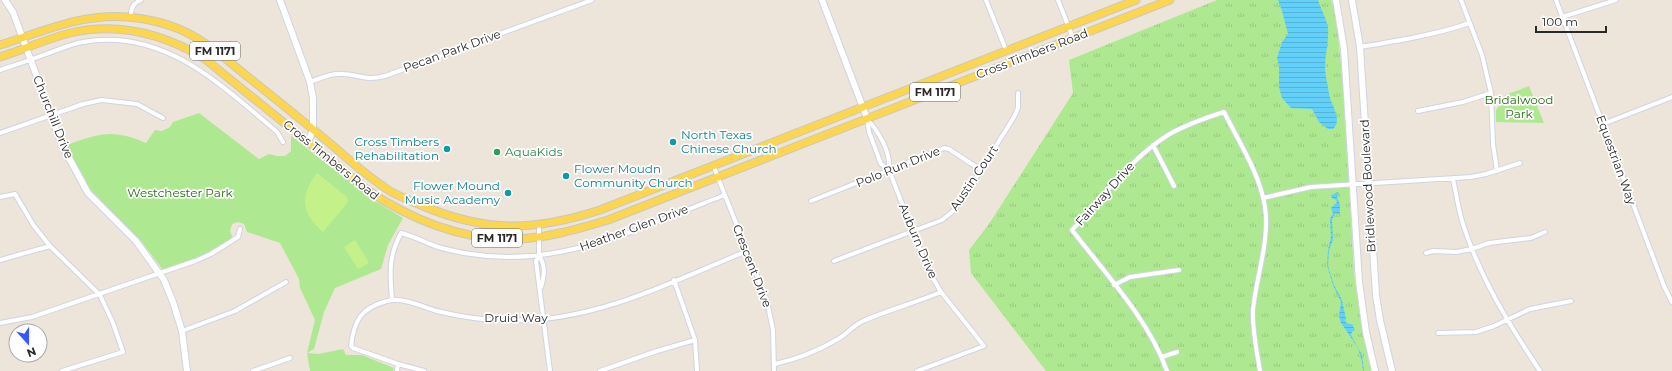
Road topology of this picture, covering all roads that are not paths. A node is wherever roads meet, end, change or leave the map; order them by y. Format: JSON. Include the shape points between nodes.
{"nodes":[{"id":1,"x":5,"y":0,"type":"edge"},
{"id":2,"x":141,"y":0,"type":"edge"},
{"id":3,"x":280,"y":0,"type":"edge"},
{"id":4,"x":592,"y":0,"type":"edge"},
{"id":5,"x":822,"y":0,"type":"edge"},
{"id":6,"x":986,"y":0,"type":"edge"},
{"id":7,"x":1058,"y":0,"type":"edge"},
{"id":8,"x":1134,"y":0,"type":"edge"},
{"id":9,"x":1170,"y":0,"type":"edge"},
{"id":10,"x":1336,"y":0,"type":"edge"},
{"id":11,"x":1352,"y":0,"type":"edge"},
{"id":12,"x":1461,"y":0,"type":"edge"},
{"id":13,"x":1556,"y":0,"type":"edge"},
{"id":14,"x":1616,"y":0,"type":"edge"},
{"id":15,"x":1562,"y":17,"type":"junction"},
{"id":16,"x":131,"y":18,"type":"junction"},
{"id":17,"x":1470,"y":23,"type":"junction"},
{"id":18,"x":1069,"y":26,"type":"junction"},
{"id":19,"x":22,"y":38,"type":"junction"},
{"id":20,"x":1073,"y":38,"type":"junction"},
{"id":21,"x":0,"y":45,"type":"edge"},
{"id":22,"x":1360,"y":47,"type":"junction"},
{"id":23,"x":26,"y":48,"type":"junction"},
{"id":24,"x":1006,"y":50,"type":"junction"},
{"id":25,"x":215,"y":51,"type":"junction"},
{"id":26,"x":0,"y":57,"type":"edge"},
{"id":27,"x":30,"y":60,"type":"junction"},
{"id":28,"x":208,"y":62,"type":"junction"},
{"id":29,"x":0,"y":70,"type":"edge"},
{"id":30,"x":310,"y":82,"type":"junction"},
{"id":31,"x":1018,"y":93,"type":"dead end"},
{"id":32,"x":1491,"y":93,"type":"junction"},
{"id":33,"x":1672,"y":97,"type":"edge"},
{"id":34,"x":862,"y":107,"type":"junction"},
{"id":35,"x":1418,"y":111,"type":"dead end"},
{"id":36,"x":52,"y":116,"type":"junction"},
{"id":37,"x":163,"y":118,"type":"dead end"},
{"id":38,"x":867,"y":118,"type":"junction"},
{"id":39,"x":1603,"y":124,"type":"junction"},
{"id":40,"x":313,"y":130,"type":"junction"},
{"id":41,"x":0,"y":133,"type":"edge"},
{"id":42,"x":283,"y":142,"type":"dead end"},
{"id":43,"x":308,"y":142,"type":"junction"},
{"id":44,"x":1153,"y":145,"type":"junction"},
{"id":45,"x":1520,"y":163,"type":"dead end"},
{"id":46,"x":713,"y":165,"type":"junction"},
{"id":47,"x":889,"y":170,"type":"junction"},
{"id":48,"x":981,"y":170,"type":"junction"},
{"id":49,"x":1497,"y":171,"type":"junction"},
{"id":50,"x":718,"y":176,"type":"junction"},
{"id":51,"x":1453,"y":179,"type":"junction"},
{"id":52,"x":1368,"y":183,"type":"junction"},
{"id":53,"x":1352,"y":184,"type":"junction"},
{"id":54,"x":1174,"y":186,"type":"dead end"},
{"id":55,"x":725,"y":195,"type":"junction"},
{"id":56,"x":0,"y":197,"type":"edge"},
{"id":57,"x":1263,"y":198,"type":"junction"},
{"id":58,"x":811,"y":201,"type":"dead end"},
{"id":59,"x":539,"y":224,"type":"junction"},
{"id":60,"x":240,"y":229,"type":"dead end"},
{"id":61,"x":912,"y":232,"type":"junction"},
{"id":62,"x":1545,"y":232,"type":"dead end"},
{"id":63,"x":539,"y":237,"type":"junction"},
{"id":64,"x":50,"y":246,"type":"junction"},
{"id":65,"x":1472,"y":249,"type":"junction"},
{"id":66,"x":747,"y":251,"type":"junction"},
{"id":67,"x":1426,"y":253,"type":"dead end"},
{"id":68,"x":539,"y":256,"type":"junction"},
{"id":69,"x":0,"y":260,"type":"edge"},
{"id":70,"x":834,"y":261,"type":"dead end"},
{"id":71,"x":1179,"y":270,"type":"dead end"},
{"id":72,"x":160,"y":274,"type":"junction"},
{"id":73,"x":674,"y":280,"type":"junction"},
{"id":74,"x":286,"y":282,"type":"dead end"},
{"id":75,"x":1114,"y":285,"type":"junction"},
{"id":76,"x":941,"y":292,"type":"junction"},
{"id":77,"x":100,"y":295,"type":"junction"},
{"id":78,"x":392,"y":300,"type":"junction"},
{"id":79,"x":1571,"y":301,"type":"dead end"},
{"id":80,"x":1672,"y":302,"type":"edge"},
{"id":81,"x":544,"y":319,"type":"junction"},
{"id":82,"x":1506,"y":320,"type":"junction"},
{"id":83,"x":0,"y":324,"type":"edge"},
{"id":84,"x":182,"y":331,"type":"junction"},
{"id":85,"x":1438,"y":333,"type":"dead end"},
{"id":86,"x":695,"y":340,"type":"junction"},
{"id":87,"x":1177,"y":352,"type":"dead end"},
{"id":88,"x":290,"y":358,"type":"dead end"},
{"id":89,"x":1162,"y":358,"type":"junction"},
{"id":90,"x":398,"y":364,"type":"junction"},
{"id":91,"x":774,"y":364,"type":"junction"},
{"id":92,"x":62,"y":371,"type":"edge"},
{"id":93,"x":187,"y":371,"type":"edge"},
{"id":94,"x":253,"y":371,"type":"edge"},
{"id":95,"x":397,"y":371,"type":"edge"},
{"id":96,"x":424,"y":371,"type":"edge"},
{"id":97,"x":550,"y":371,"type":"edge"},
{"id":98,"x":600,"y":371,"type":"edge"},
{"id":99,"x":697,"y":371,"type":"edge"},
{"id":100,"x":774,"y":371,"type":"edge"},
{"id":101,"x":917,"y":371,"type":"edge"},
{"id":102,"x":1167,"y":371,"type":"edge"},
{"id":103,"x":1260,"y":371,"type":"edge"},
{"id":104,"x":1375,"y":371,"type":"edge"},
{"id":105,"x":1392,"y":371,"type":"edge"},
{"id":106,"x":1540,"y":371,"type":"edge"}],
"edges":[{"from":1,"to":19,"type":"main road","name":"Churchill Drive","via":[[13,12]]},
{"from":2,"to":16,"type":"street","via":[[131,8]]},
{"from":3,"to":30,"type":"main road"},
{"from":4,"to":30,"type":"street","name":"Pecan Park Drive","via":[[385,76],[366,79],[338,74]]},
{"from":5,"to":34,"type":"main road","name":"Auburn Drive"},
{"from":6,"to":24,"type":"street"},
{"from":7,"to":18,"type":"street"},
{"from":8,"to":18,"type":"main road","name":"Cross Timbers Road","number":"FM 1171"},
{"from":9,"to":20,"type":"main road","name":"Cross Timbers Road","number":"FM 1171"},
{"from":10,"to":53,"type":"main road","name":"Bridlewood Boulevard","via":[[1344,49]]},
{"from":11,"to":22,"type":"main road","name":"Bridlewood Boulevard"},
{"from":12,"to":17,"type":"street"},
{"from":13,"to":15,"type":"street","name":"Equestrian Way"},
{"from":14,"to":15,"type":"street"},
{"from":15,"to":39,"type":"street","name":"Equestrian Way"},
{"from":16,"to":19,"type":"main road","name":"Cross Timbers Road","number":"FM 1171","via":[[112,16],[84,19]]},
{"from":16,"to":25,"type":"main road","name":"Cross Timbers Road","number":"FM 1171","via":[[173,27],[202,41]]},
{"from":17,"to":22,"type":"street","via":[[1428,35]]},
{"from":17,"to":32,"type":"street","via":[[1482,56]]},
{"from":18,"to":20,"type":"street"},
{"from":18,"to":24,"type":"main road","name":"Cross Timbers Road","number":"FM 1171"},
{"from":19,"to":21,"type":"main road","name":"Cross Timbers Road","number":"FM 1171"},
{"from":19,"to":23,"type":"main road","name":"Churchill Drive"},
{"from":20,"to":38,"type":"main road","name":"Cross Timbers Road","number":"FM 1171"},
{"from":22,"to":52,"type":"main road","name":"Bridlewood Boulevard"},
{"from":23,"to":26,"type":"main road","name":"Cross Timbers Road","number":"FM 1171"},
{"from":23,"to":27,"type":"main road","name":"Churchill Drive"},
{"from":23,"to":28,"type":"main road","name":"Cross Timbers Road","number":"FM 1171","via":[[68,34],[112,29],[157,36],[191,51]]},
{"from":24,"to":34,"type":"main road","name":"Cross Timbers Road","number":"FM 1171"},
{"from":25,"to":28,"type":"main road"},
{"from":25,"to":40,"type":"main road","name":"Cross Timbers Road","number":"FM 1171"},
{"from":27,"to":29,"type":"street"},
{"from":27,"to":36,"type":"main road","name":"Churchill Drive"},
{"from":27,"to":42,"type":"street","via":[[82,42],[98,40],[122,40],[155,48],[182,58],[208,75],[277,132]]},
{"from":28,"to":43,"type":"main road","name":"Cross Timbers Road","number":"FM 1171"},
{"from":30,"to":40,"type":"main road"},
{"from":31,"to":48,"type":"street","name":"Austin Court","via":[[1018,108],[1014,117]]},
{"from":32,"to":35,"type":"street","via":[[1463,102]]},
{"from":32,"to":49,"type":"street"},
{"from":33,"to":39,"type":"street"},
{"from":34,"to":38,"type":"main road","name":"Auburn Drive"},
{"from":34,"to":46,"type":"main road","name":"Cross Timbers Road","number":"FM 1171"},
{"from":36,"to":37,"type":"street","via":[[102,100],[137,104]]},
{"from":36,"to":41,"type":"street"},
{"from":36,"to":72,"type":"main road","name":"Churchill Drive","via":[[62,145],[88,193],[136,241]]},
{"from":38,"to":47,"type":"street","name":"Auburn Drive","via":[[877,130],[890,161]]},
{"from":38,"to":47,"type":"street","name":"Auburn Drive","via":[[869,132],[881,164]]},
{"from":38,"to":50,"type":"main road","name":"Cross Timbers Road","number":"FM 1171"},
{"from":39,"to":80,"type":"street","name":"Equestrian Way","via":[[1661,280]]},
{"from":40,"to":43,"type":"main road"},
{"from":40,"to":59,"type":"main road","name":"Cross Timbers Road","number":"FM 1171","via":[[391,191],[434,210],[474,223],[494,226]]},
{"from":43,"to":63,"type":"main road","name":"Cross Timbers Road","number":"FM 1171","via":[[386,203],[431,224],[479,237]]},
{"from":44,"to":54,"type":"street"},
{"from":44,"to":57,"type":"street","name":"Fairway Drive","via":[[1181,128],[1224,112],[1257,179]]},
{"from":44,"to":75,"type":"street","name":"Fairway Drive","via":[[1072,230]]},
{"from":45,"to":49,"type":"street"},
{"from":46,"to":50,"type":"street","name":"Crescent Drive"},
{"from":46,"to":59,"type":"main road","name":"Cross Timbers Road","number":"FM 1171","via":[[600,210],[575,218]]},
{"from":47,"to":48,"type":"street","name":"Polo Run Drive","via":[[944,148]]},
{"from":47,"to":58,"type":"street","name":"Polo Run Drive"},
{"from":47,"to":61,"type":"street","name":"Auburn Drive"},
{"from":48,"to":61,"type":"street","name":"Austin Court","via":[[952,212],[942,220]]},
{"from":49,"to":51,"type":"street"},
{"from":50,"to":55,"type":"street","name":"Crescent Drive"},
{"from":50,"to":63,"type":"main road","name":"Cross Timbers Road","number":"FM 1171","via":[[608,220],[580,229]]},
{"from":51,"to":52,"type":"street"},
{"from":51,"to":65,"type":"street","via":[[1461,219]]},
{"from":52,"to":53,"type":"street"},
{"from":52,"to":105,"type":"main road","name":"Bridlewood Boulevard","via":[[1376,295]]},
{"from":53,"to":57,"type":"street","via":[[1304,188]]},
{"from":53,"to":104,"type":"main road","name":"Bridlewood Boulevard","via":[[1362,303]]},
{"from":55,"to":66,"type":"street","name":"Crescent Drive"},
{"from":55,"to":68,"type":"street","name":"Heather Glen Drive","via":[[596,244]]},
{"from":56,"to":64,"type":"street","via":[[14,194]]},
{"from":57,"to":103,"type":"street","via":[[1266,222],[1253,318]]},
{"from":59,"to":63,"type":"street"},
{"from":60,"to":72,"type":"street","via":[[238,236],[212,254]]},
{"from":61,"to":70,"type":"street","name":"Austin Court"},
{"from":61,"to":76,"type":"street","name":"Auburn Drive","via":[[927,268]]},
{"from":62,"to":65,"type":"street","via":[[1531,238],[1489,243]]},
{"from":63,"to":68,"type":"street"},
{"from":64,"to":69,"type":"street"},
{"from":64,"to":77,"type":"street"},
{"from":65,"to":67,"type":"street"},
{"from":65,"to":82,"type":"street"},
{"from":66,"to":73,"type":"street","name":"Druid Way"},
{"from":66,"to":91,"type":"street","name":"Crescent Drive","via":[[767,300],[774,338]]},
{"from":68,"to":78,"type":"street","name":"Heather Glen Drive","via":[[509,258],[470,254],[438,247],[401,233],[391,259],[389,274]]},
{"from":68,"to":81,"type":"street","via":[[536,261]]},
{"from":71,"to":75,"type":"street","via":[[1135,275]]},
{"from":72,"to":77,"type":"street"},
{"from":72,"to":84,"type":"main road","name":"Churchill Drive","via":[[173,302]]},
{"from":73,"to":81,"type":"street","name":"Druid Way","via":[[610,305]]},
{"from":73,"to":86,"type":"street"},
{"from":74,"to":84,"type":"street","via":[[235,310]]},
{"from":75,"to":89,"type":"street","name":"Fairway Drive","via":[[1140,318]]},
{"from":76,"to":91,"type":"street","via":[[863,321],[825,346]]},
{"from":76,"to":101,"type":"street","name":"Auburn Drive","via":[[984,346]]},
{"from":77,"to":83,"type":"street"},
{"from":77,"to":92,"type":"street","via":[[123,352]]},
{"from":78,"to":81,"type":"street","name":"Druid Way","via":[[462,316],[498,320]]},
{"from":78,"to":90,"type":"street","name":"Druid Way","via":[[371,307],[359,317],[352,332],[351,346]]},
{"from":79,"to":82,"type":"street","via":[[1535,308]]},
{"from":81,"to":97,"type":"street"},
{"from":82,"to":85,"type":"street","via":[[1476,332]]},
{"from":82,"to":106,"type":"street"},
{"from":84,"to":93,"type":"main road","name":"Churchill Drive"},
{"from":86,"to":98,"type":"street"},
{"from":86,"to":99,"type":"street"},
{"from":87,"to":89,"type":"street"},
{"from":88,"to":94,"type":"street"},
{"from":89,"to":102,"type":"street","name":"Fairway Drive"},
{"from":90,"to":95,"type":"street"},
{"from":90,"to":96,"type":"street"},
{"from":91,"to":100,"type":"street","name":"Crescent Drive"}]}
